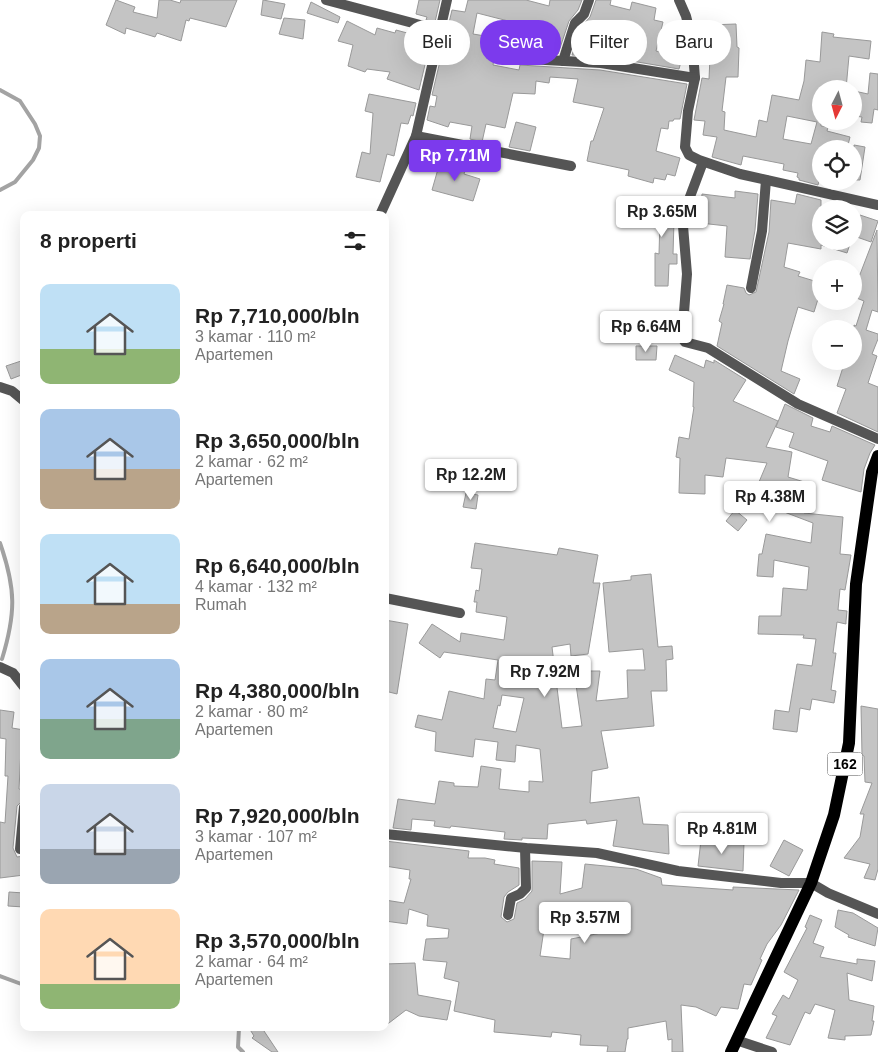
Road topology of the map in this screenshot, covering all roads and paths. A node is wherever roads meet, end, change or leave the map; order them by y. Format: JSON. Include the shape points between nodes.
{"nodes":[{"id":1,"x":326,"y":0,"type":"edge"},
{"id":2,"x":447,"y":0,"type":"edge"},
{"id":3,"x":589,"y":0,"type":"edge"},
{"id":4,"x":679,"y":0,"type":"edge"},
{"id":5,"x":442,"y":20,"type":"edge"},
{"id":6,"x":404,"y":21,"type":"edge"},
{"id":7,"x":563,"y":61,"type":"joint"},
{"id":8,"x":432,"y":65,"type":"edge"},
{"id":9,"x":695,"y":78,"type":"junction"},
{"id":10,"x":416,"y":136,"type":"junction"},
{"id":11,"x":703,"y":162,"type":"junction"},
{"id":12,"x":571,"y":166,"type":"dead end"},
{"id":13,"x":766,"y":180,"type":"junction"},
{"id":14,"x":878,"y":206,"type":"edge"},
{"id":15,"x":382,"y":211,"type":"edge"},
{"id":16,"x":750,"y":288,"type":"dead end"},
{"id":17,"x":0,"y":387,"type":"edge"},
{"id":18,"x":20,"y":398,"type":"edge"},
{"id":19,"x":878,"y":439,"type":"edge"},
{"id":20,"x":878,"y":456,"type":"edge"},
{"id":21,"x":872,"y":506,"type":"edge"},
{"id":22,"x":389,"y":599,"type":"edge"},
{"id":23,"x":460,"y":613,"type":"dead end"},
{"id":24,"x":0,"y":668,"type":"edge"},
{"id":25,"x":20,"y":682,"type":"edge"},
{"id":26,"x":389,"y":834,"type":"edge"},
{"id":27,"x":525,"y":848,"type":"junction"},
{"id":28,"x":811,"y":883,"type":"junction"},
{"id":29,"x":878,"y":914,"type":"edge"},
{"id":30,"x":508,"y":915,"type":"dead end"},
{"id":31,"x":734,"y":1046,"type":"edge"},
{"id":32,"x":772,"y":1052,"type":"edge"}],
"edges":[{"from":1,"to":6,"type":"street"},
{"from":2,"to":5,"type":"street"},
{"from":3,"to":7,"type":"street","via":[[584,14],[575,23]]},
{"from":4,"to":9,"type":"street","via":[[692,40]]},
{"from":7,"to":9,"type":"street","via":[[601,63]]},
{"from":8,"to":10,"type":"street"},
{"from":9,"to":11,"type":"street","via":[[685,147],[688,155]]},
{"from":10,"to":12,"type":"street"},
{"from":10,"to":15,"type":"street"},
{"from":11,"to":13,"type":"street"},
{"from":11,"to":19,"type":"street","via":[[683,226],[687,274],[682,338],[685,342],[708,348],[798,404]]},
{"from":13,"to":14,"type":"street"},
{"from":13,"to":16,"type":"street","via":[[762,231]]},
{"from":17,"to":18,"type":"street"},
{"from":20,"to":21,"type":"main road","number":"162","via":[[872,472]]},
{"from":21,"to":28,"type":"main road","number":"162","via":[[856,584],[849,743],[834,815]]},
{"from":22,"to":23,"type":"street"},
{"from":24,"to":25,"type":"street","via":[[13,673]]},
{"from":26,"to":27,"type":"street"},
{"from":27,"to":28,"type":"street","via":[[597,853],[678,871],[781,883]]},
{"from":27,"to":30,"type":"street","via":[[526,888],[511,898]]},
{"from":28,"to":29,"type":"street"},
{"from":28,"to":31,"type":"main road","number":"162"},
{"from":31,"to":32,"type":"street"}]}
